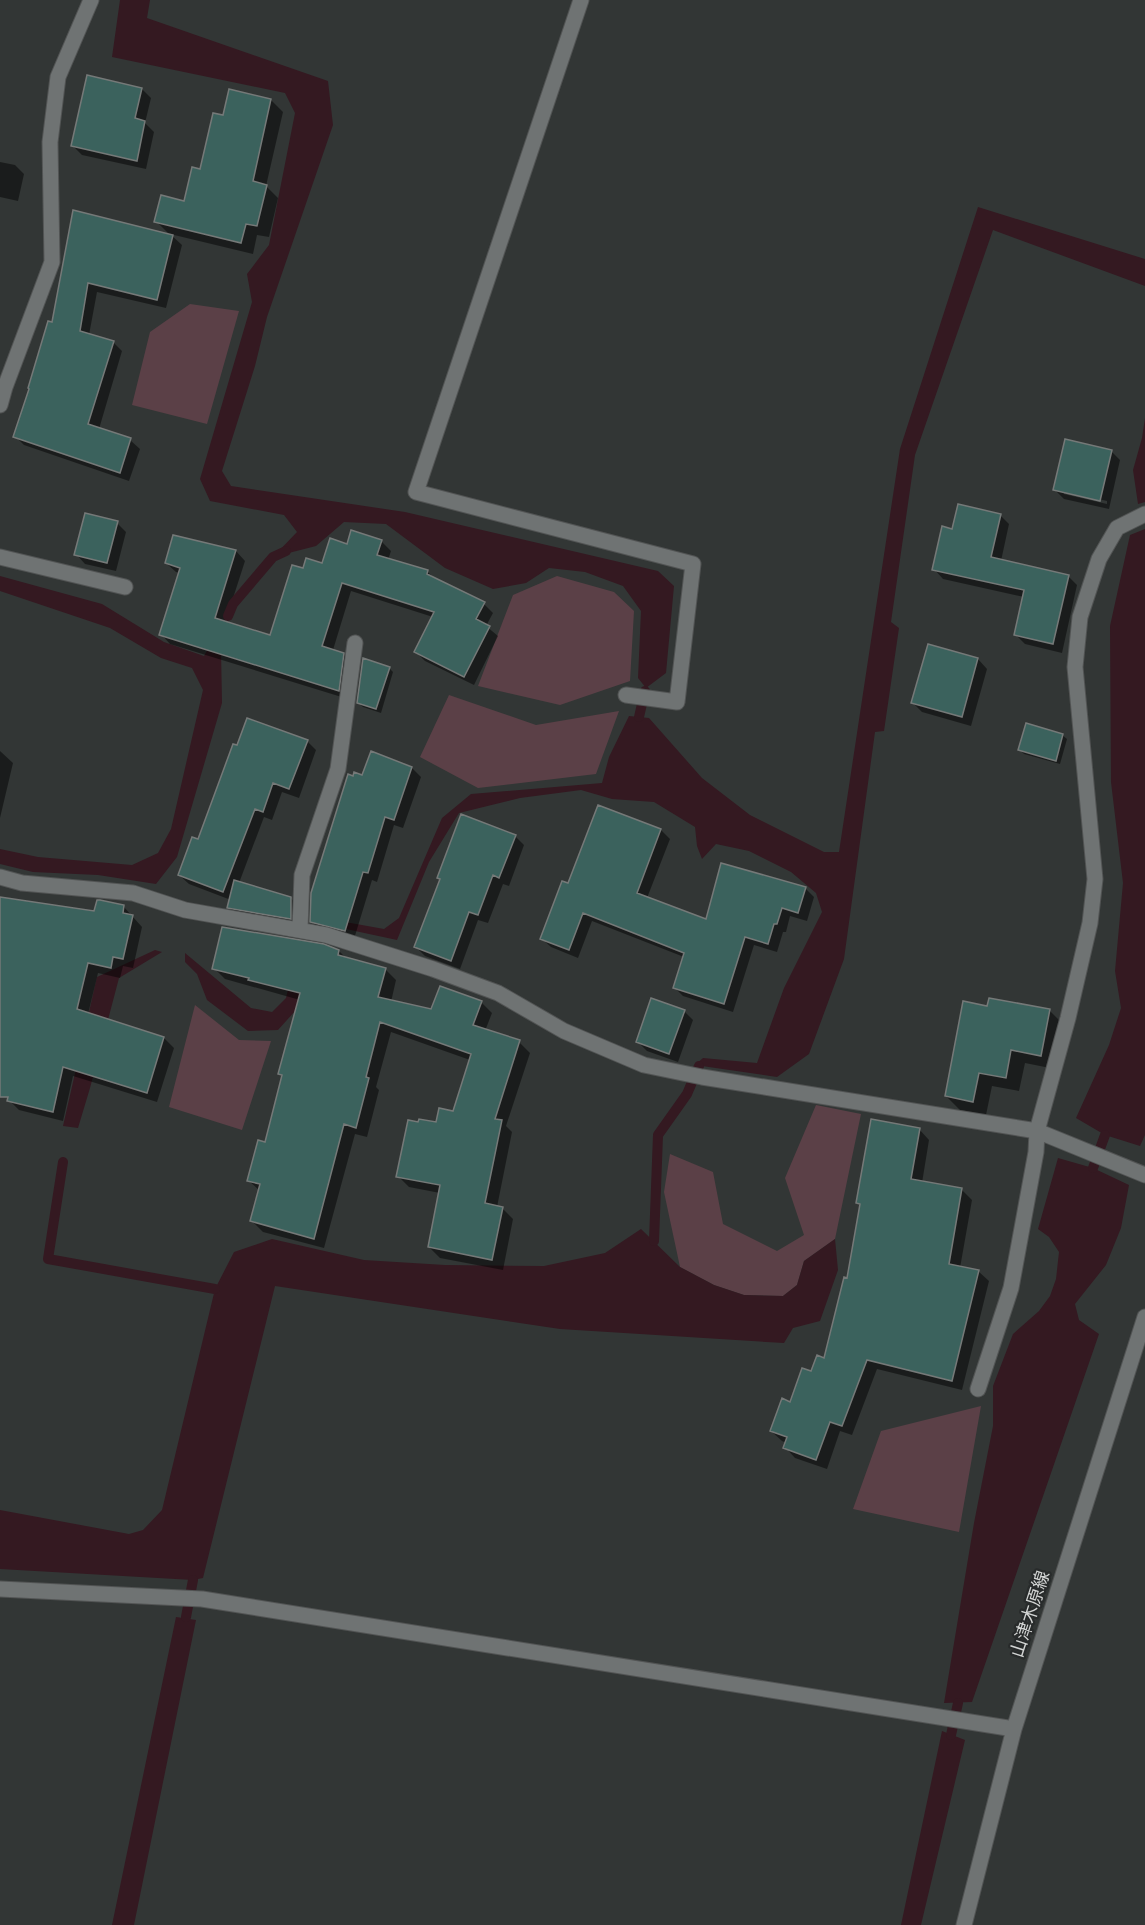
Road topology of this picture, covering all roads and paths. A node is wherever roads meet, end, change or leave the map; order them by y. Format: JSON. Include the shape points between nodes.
{"nodes":[{"id":1,"x":91,"y":0,"type":"edge"},
{"id":2,"x":581,"y":0,"type":"edge"},
{"id":3,"x":2,"y":387,"type":"edge"},
{"id":4,"x":0,"y":405,"type":"edge"},
{"id":5,"x":1142,"y":515,"type":"edge"},
{"id":6,"x":0,"y":557,"type":"edge"},
{"id":7,"x":125,"y":587,"type":"dead end"},
{"id":8,"x":355,"y":643,"type":"dead end"},
{"id":9,"x":626,"y":695,"type":"dead end"},
{"id":10,"x":0,"y":877,"type":"edge"},
{"id":11,"x":300,"y":929,"type":"junction"},
{"id":12,"x":1037,"y":1131,"type":"junction"},
{"id":13,"x":1145,"y":1175,"type":"edge"},
{"id":14,"x":1145,"y":1317,"type":"edge"},
{"id":15,"x":978,"y":1389,"type":"dead end"},
{"id":16,"x":0,"y":1589,"type":"edge"},
{"id":17,"x":1014,"y":1729,"type":"junction"},
{"id":18,"x":964,"y":1925,"type":"edge"}],
"edges":[{"from":1,"to":3,"type":"street","via":[[57,77],[50,142],[52,262]]},
{"from":2,"to":9,"type":"street","via":[[416,492],[693,564],[678,702]]},
{"from":3,"to":4,"type":"street"},
{"from":5,"to":12,"type":"street","via":[[1117,528],[1099,559],[1080,617],[1075,667],[1095,879],[1090,923]]},
{"from":6,"to":7,"type":"street"},
{"from":8,"to":11,"type":"street","via":[[338,769],[302,875]]},
{"from":10,"to":11,"type":"street","via":[[22,883],[133,893],[185,910]]},
{"from":11,"to":12,"type":"street","via":[[498,993],[564,1032],[644,1065]]},
{"from":12,"to":13,"type":"street"},
{"from":12,"to":15,"type":"street","via":[[1011,1288]]},
{"from":14,"to":17,"type":"street","name":"山津木原線"},
{"from":16,"to":17,"type":"street","via":[[201,1599]]},
{"from":17,"to":18,"type":"street","name":"山津木原線"}]}
